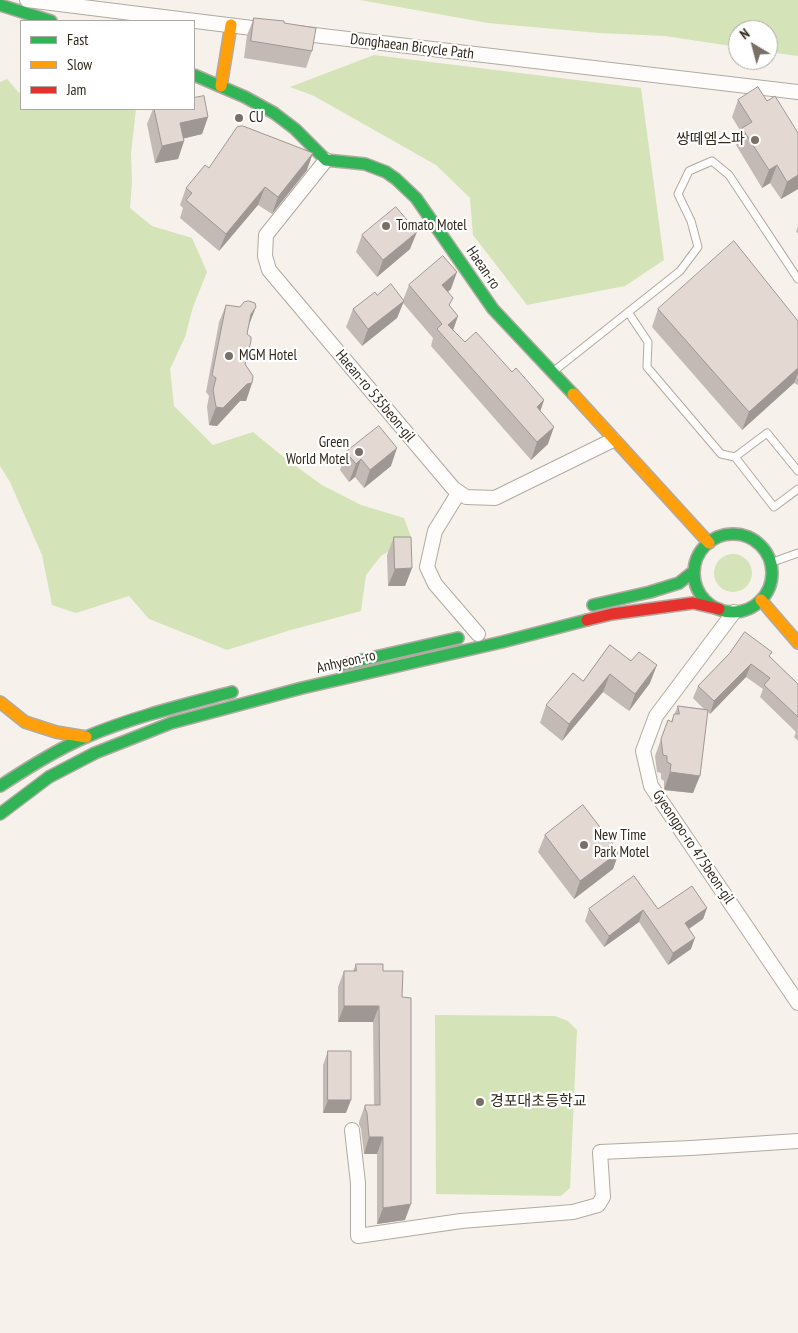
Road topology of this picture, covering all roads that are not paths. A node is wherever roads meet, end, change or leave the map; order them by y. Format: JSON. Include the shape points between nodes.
{"nodes":[{"id":1,"x":27,"y":0,"type":"edge"},
{"id":2,"x":0,"y":5,"type":"edge"},
{"id":3,"x":48,"y":20,"type":"edge"},
{"id":4,"x":190,"y":20,"type":"edge"},
{"id":5,"x":195,"y":21,"type":"edge"},
{"id":6,"x":231,"y":25,"type":"junction"},
{"id":7,"x":195,"y":75,"type":"edge"},
{"id":8,"x":221,"y":86,"type":"junction"},
{"id":9,"x":798,"y":92,"type":"edge"},
{"id":10,"x":326,"y":160,"type":"junction"},
{"id":11,"x":798,"y":279,"type":"edge"},
{"id":12,"x":628,"y":312,"type":"junction"},
{"id":13,"x":553,"y":372,"type":"junction"},
{"id":14,"x":613,"y":440,"type":"junction"},
{"id":15,"x":735,"y":457,"type":"junction"},
{"id":16,"x":798,"y":471,"type":"edge"},
{"id":17,"x":798,"y":489,"type":"edge"},
{"id":18,"x":459,"y":492,"type":"junction"},
{"id":19,"x":708,"y":543,"type":"junction"},
{"id":20,"x":798,"y":553,"type":"edge"},
{"id":21,"x":770,"y":563,"type":"junction"},
{"id":22,"x":694,"y":571,"type":"junction"},
{"id":23,"x":761,"y":600,"type":"junction"},
{"id":24,"x":579,"y":609,"type":"dead end"},
{"id":25,"x":718,"y":609,"type":"junction"},
{"id":26,"x":734,"y":612,"type":"junction"},
{"id":27,"x":483,"y":632,"type":"joint"},
{"id":28,"x":798,"y":643,"type":"edge"},
{"id":29,"x":327,"y":668,"type":"dead end"},
{"id":30,"x":246,"y":689,"type":"dead end"},
{"id":31,"x":0,"y":702,"type":"edge"},
{"id":32,"x":86,"y":737,"type":"junction"},
{"id":33,"x":0,"y":786,"type":"edge"},
{"id":34,"x":0,"y":813,"type":"edge"},
{"id":35,"x":798,"y":1003,"type":"edge"},
{"id":36,"x":352,"y":1130,"type":"dead end"},
{"id":37,"x":798,"y":1141,"type":"edge"}],
"edges":[{"from":1,"to":4,"type":"street","name":"Donghaean Bicycle Path"},
{"from":2,"to":3,"type":"street"},
{"from":5,"to":6,"type":"street","name":"Donghaean Bicycle Path"},
{"from":6,"to":8,"type":"street"},
{"from":6,"to":9,"type":"street","name":"Donghaean Bicycle Path"},
{"from":7,"to":8,"type":"street"},
{"from":8,"to":10,"type":"street","via":[[275,113]]},
{"from":10,"to":13,"type":"street","name":"Haean-ro","via":[[365,164],[386,171],[402,182],[493,309]]},
{"from":10,"to":18,"type":"street","name":"Haean-ro 535beon-gil","via":[[266,235],[265,256],[269,270]]},
{"from":11,"to":12,"type":"lane","via":[[729,175],[712,161],[689,171],[678,194],[691,221],[698,247],[680,271]]},
{"from":12,"to":13,"type":"lane"},
{"from":12,"to":15,"type":"lane","via":[[648,342],[647,367],[721,454]]},
{"from":13,"to":14,"type":"street","name":"Haean-ro"},
{"from":14,"to":18,"type":"street","via":[[495,498],[466,497]]},
{"from":14,"to":19,"type":"street","name":"Haean-ro"},
{"from":15,"to":16,"type":"lane","via":[[767,433]]},
{"from":15,"to":17,"type":"lane","via":[[774,507]]},
{"from":18,"to":27,"type":"street","via":[[435,531],[427,567],[434,584]]},
{"from":19,"to":21,"type":"street","via":[[720,537],[745,536],[765,551]]},
{"from":19,"to":22,"type":"street"},
{"from":20,"to":21,"type":"lane"},
{"from":21,"to":23,"type":"street","via":[[769,589]]},
{"from":22,"to":24,"type":"street","via":[[679,582],[650,592]]},
{"from":22,"to":25,"type":"street","via":[[700,594]]},
{"from":23,"to":26,"type":"street","via":[[754,606]]},
{"from":23,"to":28,"type":"street"},
{"from":25,"to":26,"type":"street"},
{"from":25,"to":34,"type":"street","name":"Anhyeon-ro","via":[[694,603],[612,614],[302,688],[171,723],[95,753],[49,776]]},
{"from":26,"to":35,"type":"street","name":"Gyeongpo-ro 475beon-gil","via":[[656,716],[643,751],[652,786]]},
{"from":27,"to":29,"type":"street","name":"Anhyeon-ro"},
{"from":30,"to":32,"type":"street","via":[[163,710]]},
{"from":31,"to":32,"type":"street","via":[[25,722]]},
{"from":32,"to":33,"type":"street"},
{"from":36,"to":37,"type":"street","via":[[358,1183],[358,1236],[461,1220],[573,1212],[598,1205],[603,1197],[600,1152]]}]}
